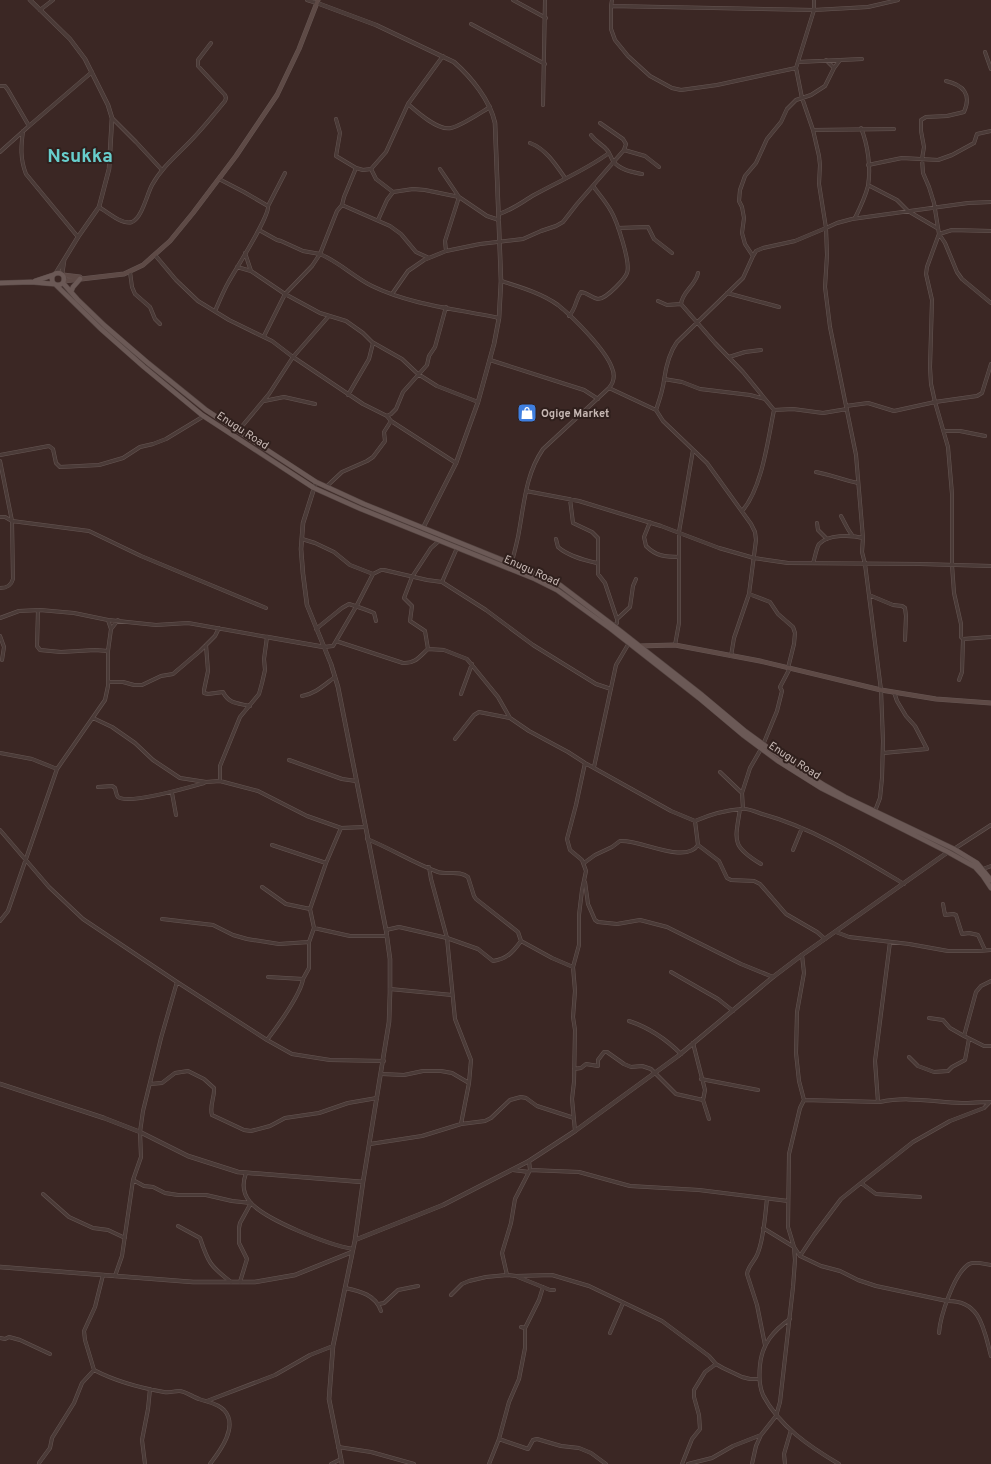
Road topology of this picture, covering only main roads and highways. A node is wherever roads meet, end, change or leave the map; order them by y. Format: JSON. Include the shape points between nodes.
{"nodes":[{"id":1,"x":317,"y":2,"type":"edge"},
{"id":2,"x":54,"y":274,"type":"junction"},
{"id":3,"x":62,"y":275,"type":"junction"},
{"id":4,"x":86,"y":278,"type":"junction"},
{"id":5,"x":80,"y":279,"type":"junction"},
{"id":6,"x":31,"y":282,"type":"junction"},
{"id":7,"x":64,"y":282,"type":"junction"},
{"id":8,"x":0,"y":283,"type":"edge"},
{"id":9,"x":55,"y":284,"type":"junction"},
{"id":10,"x":71,"y":292,"type":"junction"},
{"id":11,"x":637,"y":647,"type":"junction"},
{"id":12,"x":991,"y":703,"type":"edge"},
{"id":13,"x":762,"y":747,"type":"junction"},
{"id":14,"x":991,"y":880,"type":"edge"},
{"id":15,"x":991,"y":888,"type":"edge"}],
"edges":[{"from":1,"to":4,"type":"main road","via":[[300,49],[277,95],[236,156],[170,241],[144,265],[130,272]]},
{"from":2,"to":3,"type":"main road"},
{"from":2,"to":6,"type":"main road"},
{"from":2,"to":9,"type":"main road","via":[[52,280]]},
{"from":3,"to":4,"type":"main road"},
{"from":3,"to":7,"type":"main road"},
{"from":4,"to":5,"type":"main road"},
{"from":5,"to":7,"type":"main road"},
{"from":5,"to":10,"type":"main road"},
{"from":6,"to":8,"type":"main road"},
{"from":6,"to":9,"type":"main road"},
{"from":7,"to":9,"type":"main road","via":[[60,285]]},
{"from":7,"to":10,"type":"main road"},
{"from":9,"to":11,"type":"main road","name":"Enugu Road","via":[[144,367],[204,416],[314,488],[558,590]]},
{"from":10,"to":11,"type":"main road","via":[[148,363],[206,410],[316,482],[560,585]]},
{"from":11,"to":12,"type":"main road","via":[[675,645],[881,690],[936,699]]},
{"from":11,"to":13,"type":"main road","name":"Enugu Road"},
{"from":13,"to":14,"type":"main road","via":[[824,785],[954,849],[977,863]]},
{"from":13,"to":15,"type":"main road","name":"Enugu Road","via":[[821,788],[975,867]]}]}
